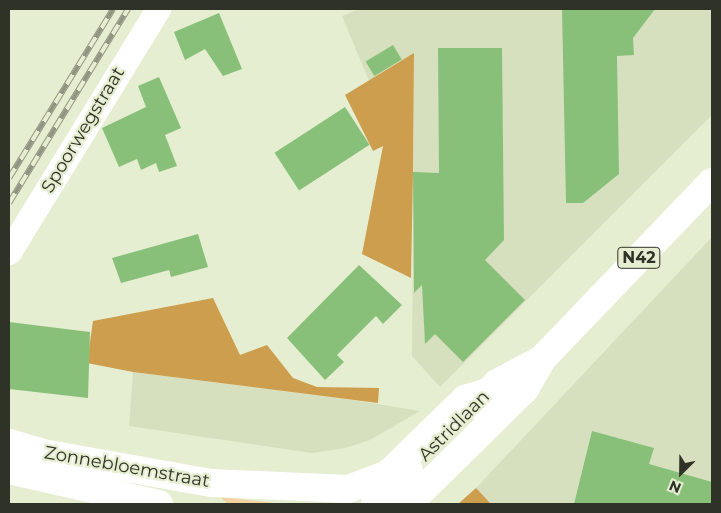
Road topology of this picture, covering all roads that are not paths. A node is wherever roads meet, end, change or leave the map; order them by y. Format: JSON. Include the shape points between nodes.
{"nodes":[{"id":1,"x":158,"y":9,"type":"edge"},
{"id":2,"x":712,"y":182,"type":"edge"},
{"id":3,"x":9,"y":252,"type":"edge"},
{"id":4,"x":542,"y":359,"type":"junction"},
{"id":5,"x":488,"y":392,"type":"junction"},
{"id":6,"x":9,"y":443,"type":"edge"},
{"id":7,"x":9,"y":470,"type":"edge"},
{"id":8,"x":246,"y":485,"type":"junction"},
{"id":9,"x":158,"y":504,"type":"edge"},
{"id":10,"x":303,"y":504,"type":"edge"},
{"id":11,"x":375,"y":504,"type":"edge"},
{"id":12,"x":408,"y":504,"type":"edge"}],
"edges":[{"from":1,"to":3,"type":"street","name":"Spoorwegstraat"},
{"from":2,"to":4,"type":"main road","name":"Astridlaan","number":"N42"},
{"from":4,"to":5,"type":"main road","name":"Astridlaan","number":"N42","via":[[497,383]]},
{"from":4,"to":12,"type":"main road","name":"Astridlaan","number":"N42","via":[[525,389]]},
{"from":5,"to":8,"type":"main road","via":[[465,399],[388,474],[348,489]]},
{"from":5,"to":11,"type":"main road","name":"Astridlaan","number":"N42"},
{"from":6,"to":8,"type":"main road","name":"Zonnebloemstraat","via":[[125,468]]},
{"from":7,"to":9,"type":"main road","name":"Zonnebloemstraat"},
{"from":8,"to":10,"type":"main road","via":[[264,494]]}]}
